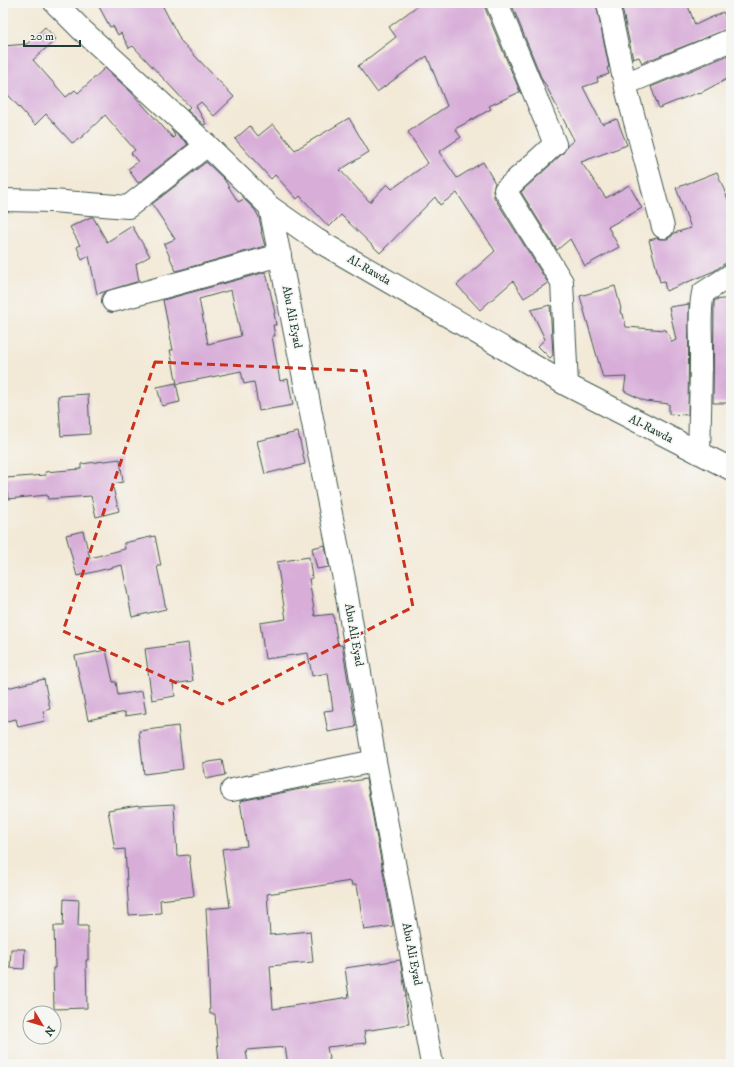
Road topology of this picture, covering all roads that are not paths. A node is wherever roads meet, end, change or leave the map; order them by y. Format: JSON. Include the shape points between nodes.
{"nodes":[{"id":1,"x":55,"y":3,"type":"edge"},
{"id":2,"x":497,"y":3,"type":"edge"},
{"id":3,"x":608,"y":3,"type":"edge"},
{"id":4,"x":731,"y":40,"type":"edge"},
{"id":5,"x":625,"y":84,"type":"junction"},
{"id":6,"x":207,"y":145,"type":"junction"},
{"id":7,"x":3,"y":200,"type":"edge"},
{"id":8,"x":270,"y":208,"type":"junction"},
{"id":9,"x":663,"y":227,"type":"dead end"},
{"id":10,"x":280,"y":255,"type":"junction"},
{"id":11,"x":731,"y":275,"type":"edge"},
{"id":12,"x":113,"y":301,"type":"dead end"},
{"id":13,"x":567,"y":385,"type":"junction"},
{"id":14,"x":699,"y":453,"type":"junction"},
{"id":15,"x":731,"y":469,"type":"edge"},
{"id":16,"x":375,"y":762,"type":"junction"},
{"id":17,"x":232,"y":790,"type":"dead end"},
{"id":18,"x":432,"y":1064,"type":"edge"}],
"edges":[{"from":1,"to":6,"type":"street","name":"Al-Rawda"},
{"from":2,"to":13,"type":"street","via":[[555,144],[505,190],[562,282]]},
{"from":3,"to":5,"type":"street"},
{"from":4,"to":5,"type":"street"},
{"from":5,"to":9,"type":"street"},
{"from":6,"to":7,"type":"street","via":[[128,207]]},
{"from":6,"to":8,"type":"street","name":"Al-Rawda"},
{"from":8,"to":10,"type":"street","name":"Abu Ali Eyad"},
{"from":8,"to":13,"type":"street","name":"Al-Rawda","via":[[317,240]]},
{"from":10,"to":12,"type":"street"},
{"from":10,"to":16,"type":"street","name":"Abu Ali Eyad","via":[[344,579]]},
{"from":11,"to":14,"type":"street","via":[[702,293]]},
{"from":13,"to":14,"type":"street","name":"Al-Rawda"},
{"from":14,"to":15,"type":"street","name":"Al-Rawda"},
{"from":16,"to":17,"type":"street"},
{"from":16,"to":18,"type":"street","name":"Abu Ali Eyad"}]}
